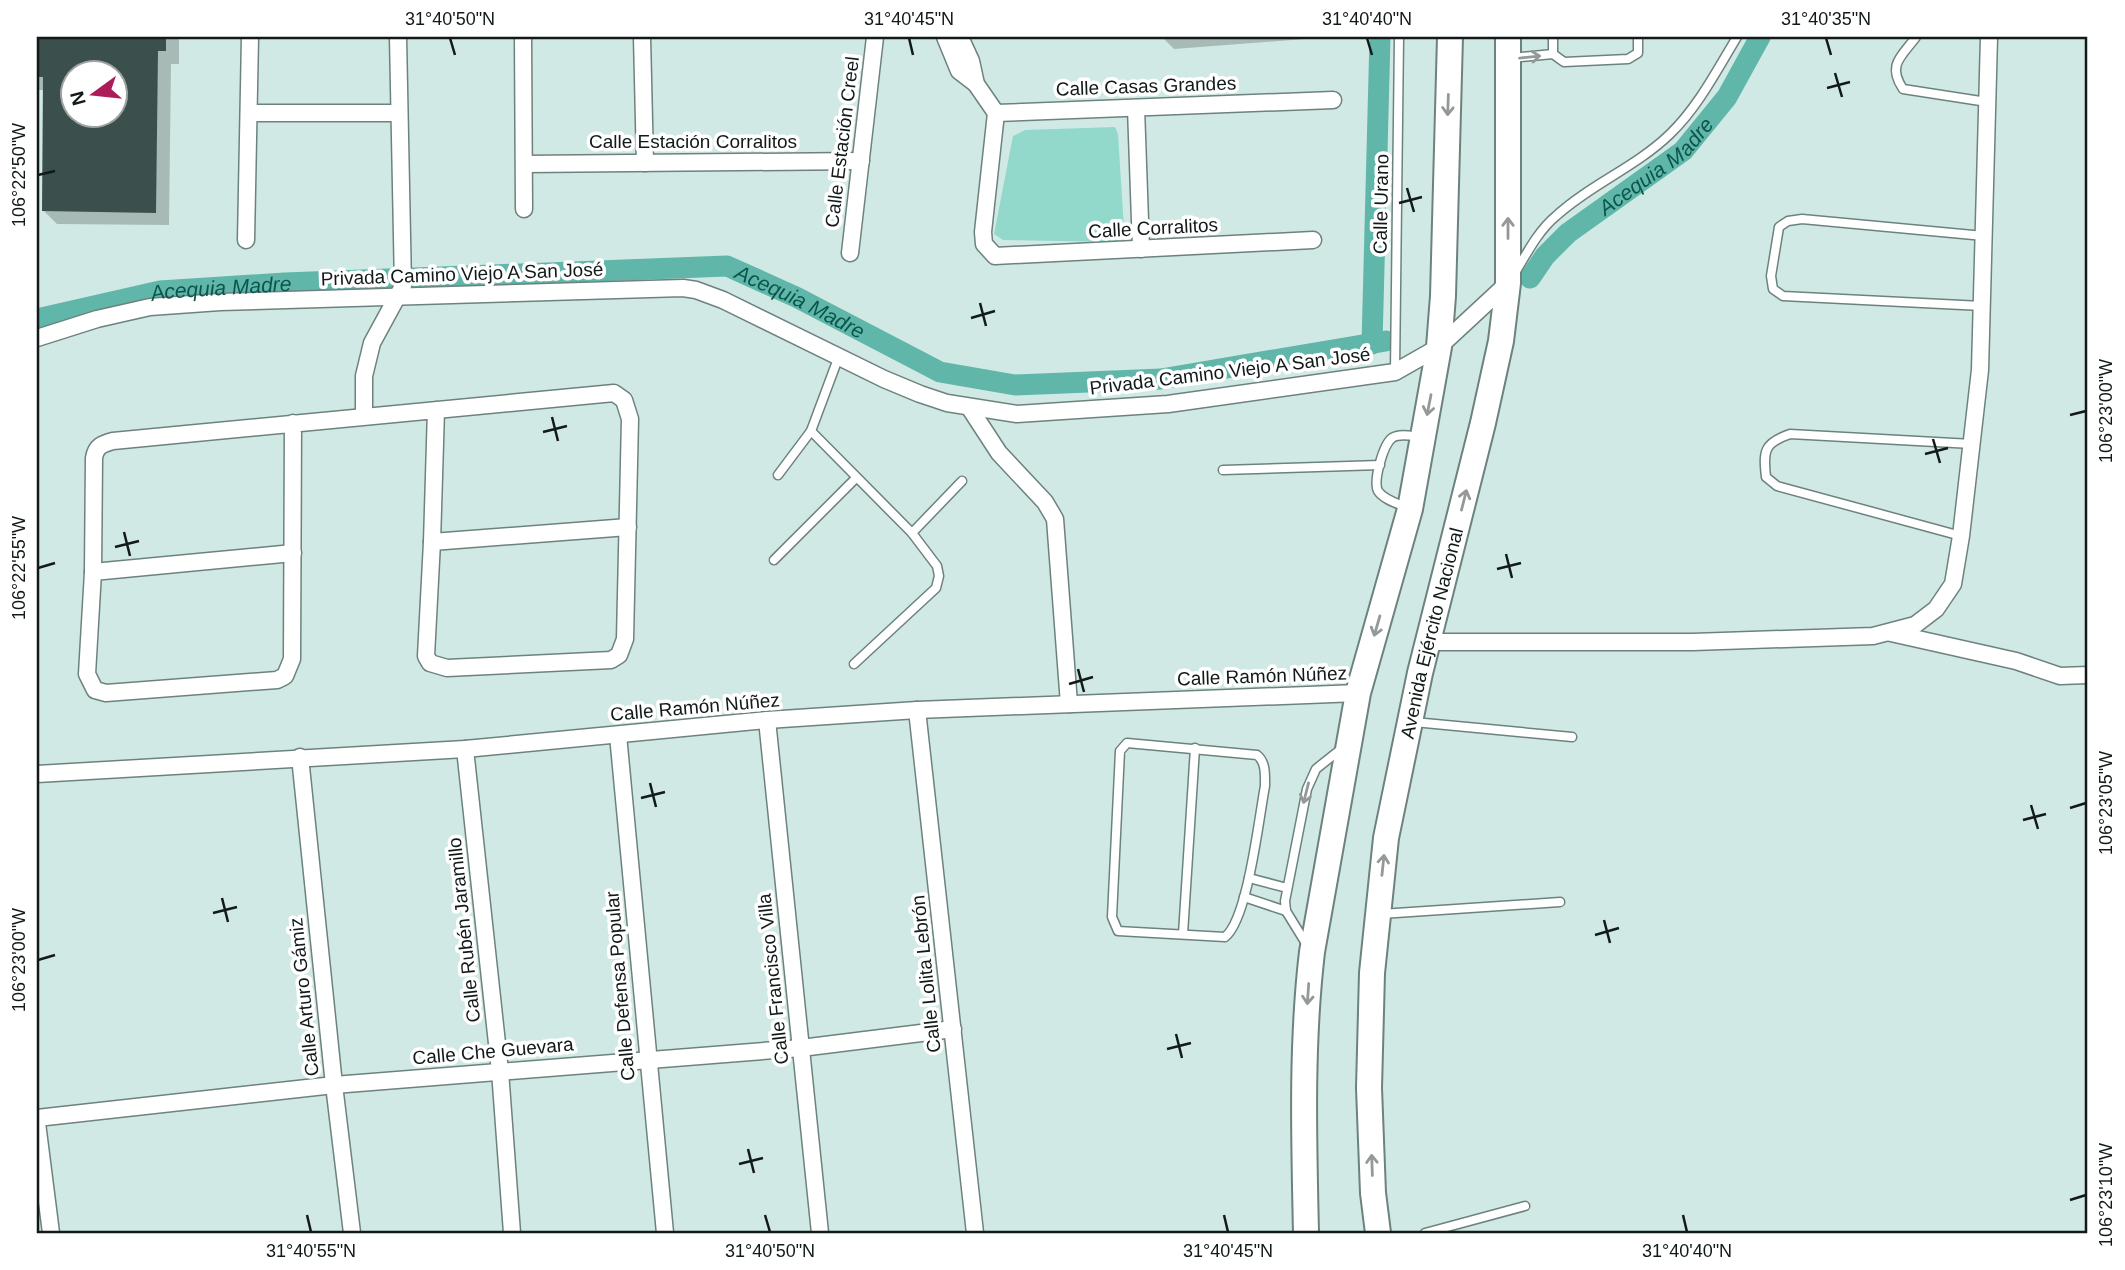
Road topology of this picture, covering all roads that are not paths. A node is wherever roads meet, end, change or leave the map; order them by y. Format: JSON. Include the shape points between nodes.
{"nodes":[{"id":1,"x":250,"y":37,"type":"edge"},
{"id":2,"x":398,"y":37,"type":"edge"},
{"id":3,"x":523,"y":37,"type":"edge"},
{"id":4,"x":642,"y":37,"type":"edge"},
{"id":5,"x":875,"y":37,"type":"edge"},
{"id":6,"x":945,"y":37,"type":"edge"},
{"id":7,"x":960,"y":37,"type":"edge"},
{"id":8,"x":1399,"y":37,"type":"edge"},
{"id":9,"x":1450,"y":37,"type":"edge"},
{"id":10,"x":1553,"y":37,"type":"edge"},
{"id":11,"x":1638,"y":37,"type":"edge"},
{"id":12,"x":1737,"y":37,"type":"edge"},
{"id":13,"x":1916,"y":37,"type":"edge"},
{"id":14,"x":1989,"y":37,"type":"edge"},
{"id":15,"x":1508,"y":48,"type":"edge"},
{"id":16,"x":1553,"y":54,"type":"junction"},
{"id":17,"x":976,"y":84,"type":"junction"},
{"id":18,"x":1333,"y":100,"type":"dead end"},
{"id":19,"x":1987,"y":102,"type":"junction"},
{"id":20,"x":1136,"y":108,"type":"junction"},
{"id":21,"x":249,"y":113,"type":"junction"},
{"id":22,"x":398,"y":113,"type":"junction"},
{"id":23,"x":996,"y":113,"type":"junction"},
{"id":24,"x":861,"y":161,"type":"junction"},
{"id":25,"x":645,"y":163,"type":"junction"},
{"id":26,"x":525,"y":164,"type":"junction"},
{"id":27,"x":524,"y":209,"type":"dead end"},
{"id":28,"x":1984,"y":236,"type":"junction"},
{"id":29,"x":246,"y":240,"type":"dead end"},
{"id":30,"x":1314,"y":240,"type":"dead end"},
{"id":31,"x":1141,"y":249,"type":"junction"},
{"id":32,"x":850,"y":253,"type":"dead end"},
{"id":33,"x":1508,"y":284,"type":"junction"},
{"id":34,"x":400,"y":292,"type":"junction"},
{"id":35,"x":1982,"y":306,"type":"junction"},
{"id":36,"x":37,"y":338,"type":"edge"},
{"id":37,"x":1439,"y":347,"type":"junction"},
{"id":38,"x":839,"y":356,"type":"junction"},
{"id":39,"x":1395,"y":372,"type":"junction"},
{"id":40,"x":969,"y":407,"type":"junction"},
{"id":41,"x":436,"y":410,"type":"junction"},
{"id":42,"x":364,"y":415,"type":"junction"},
{"id":43,"x":293,"y":423,"type":"junction"},
{"id":44,"x":811,"y":431,"type":"junction"},
{"id":45,"x":1423,"y":437,"type":"junction"},
{"id":46,"x":1972,"y":444,"type":"junction"},
{"id":47,"x":1380,"y":465,"type":"junction"},
{"id":48,"x":1223,"y":471,"type":"dead end"},
{"id":49,"x":778,"y":475,"type":"dead end"},
{"id":50,"x":856,"y":478,"type":"junction"},
{"id":51,"x":962,"y":481,"type":"dead end"},
{"id":52,"x":1410,"y":509,"type":"junction"},
{"id":53,"x":628,"y":527,"type":"junction"},
{"id":54,"x":912,"y":533,"type":"junction"},
{"id":55,"x":1961,"y":536,"type":"junction"},
{"id":56,"x":432,"y":542,"type":"junction"},
{"id":57,"x":293,"y":553,"type":"junction"},
{"id":58,"x":774,"y":560,"type":"dead end"},
{"id":59,"x":93,"y":572,"type":"junction"},
{"id":60,"x":1889,"y":632,"type":"junction"},
{"id":61,"x":1428,"y":642,"type":"junction"},
{"id":62,"x":854,"y":664,"type":"dead end"},
{"id":63,"x":2088,"y":675,"type":"edge"},
{"id":64,"x":1358,"y":693,"type":"junction"},
{"id":65,"x":1069,"y":704,"type":"junction"},
{"id":66,"x":917,"y":710,"type":"junction"},
{"id":67,"x":768,"y":720,"type":"junction"},
{"id":68,"x":1411,"y":721,"type":"junction"},
{"id":69,"x":618,"y":735,"type":"junction"},
{"id":70,"x":1572,"y":737,"type":"dead end"},
{"id":71,"x":1349,"y":743,"type":"junction"},
{"id":72,"x":1195,"y":748,"type":"junction"},
{"id":73,"x":465,"y":749,"type":"junction"},
{"id":74,"x":300,"y":757,"type":"junction"},
{"id":75,"x":37,"y":774,"type":"edge"},
{"id":76,"x":1249,"y":878,"type":"junction"},
{"id":77,"x":1287,"y":888,"type":"junction"},
{"id":78,"x":1244,"y":897,"type":"junction"},
{"id":79,"x":1560,"y":902,"type":"dead end"},
{"id":80,"x":1286,"y":911,"type":"junction"},
{"id":81,"x":1378,"y":914,"type":"junction"},
{"id":82,"x":1183,"y":934,"type":"junction"},
{"id":83,"x":1312,"y":952,"type":"junction"},
{"id":84,"x":953,"y":1029,"type":"junction"},
{"id":85,"x":801,"y":1048,"type":"junction"},
{"id":86,"x":648,"y":1060,"type":"junction"},
{"id":87,"x":500,"y":1071,"type":"junction"},
{"id":88,"x":334,"y":1086,"type":"junction"},
{"id":89,"x":37,"y":1121,"type":"edge"},
{"id":90,"x":1525,"y":1206,"type":"dead end"},
{"id":91,"x":51,"y":1233,"type":"edge"},
{"id":92,"x":352,"y":1233,"type":"edge"},
{"id":93,"x":512,"y":1233,"type":"edge"},
{"id":94,"x":665,"y":1233,"type":"edge"},
{"id":95,"x":820,"y":1233,"type":"edge"},
{"id":96,"x":975,"y":1233,"type":"edge"},
{"id":97,"x":1306,"y":1233,"type":"edge"},
{"id":98,"x":1378,"y":1233,"type":"edge"},
{"id":99,"x":1425,"y":1233,"type":"edge"}],
"edges":[{"from":1,"to":21,"type":"street"},
{"from":2,"to":22,"type":"street"},
{"from":3,"to":26,"type":"street"},
{"from":4,"to":25,"type":"street"},
{"from":5,"to":24,"type":"street","name":"Calle Estación Creel"},
{"from":6,"to":17,"type":"street","via":[[959,71]]},
{"from":7,"to":17,"type":"street"},
{"from":8,"to":39,"type":"lane","name":"Calle Urano"},
{"from":9,"to":37,"type":"main road","one_way":true},
{"from":10,"to":16,"type":"lane"},
{"from":11,"to":16,"type":"lane","via":[[1638,53],[1628,59],[1564,62]]},
{"from":12,"to":33,"type":"lane","via":[[1671,133],[1555,216]]},
{"from":13,"to":19,"type":"lane","via":[[1895,64],[1895,76],[1903,89]]},
{"from":14,"to":19,"type":"street"},
{"from":15,"to":16,"type":"lane","one_way":true},
{"from":33,"to":15,"type":"main road","name":"Avenida Ejército Nacional","one_way":true},
{"from":17,"to":23,"type":"street"},
{"from":18,"to":20,"type":"street","name":"Calle Casas Grandes"},
{"from":19,"to":28,"type":"street"},
{"from":20,"to":23,"type":"street","name":"Calle Casas Grandes"},
{"from":20,"to":31,"type":"street"},
{"from":21,"to":22,"type":"street"},
{"from":21,"to":29,"type":"street"},
{"from":22,"to":34,"type":"street"},
{"from":23,"to":31,"type":"street","name":"Calle Corralitos","via":[[983,232],[984,244],[995,256]]},
{"from":24,"to":25,"type":"street","name":"Calle Estación Corralitos"},
{"from":24,"to":32,"type":"street","name":"Calle Estación Creel"},
{"from":25,"to":26,"type":"street","name":"Calle Estación Corralitos"},
{"from":26,"to":27,"type":"street"},
{"from":28,"to":35,"type":"street"},
{"from":28,"to":35,"type":"lane","via":[[1788,221],[1779,227],[1770,276],[1773,289],[1783,296]]},
{"from":30,"to":31,"type":"street","name":"Calle Corralitos"},
{"from":33,"to":37,"type":"street","name":"Privada Camino Viejo A San José"},
{"from":61,"to":33,"type":"main road","name":"Avenida Ejército Nacional","one_way":true,"via":[[1486,411]]},
{"from":34,"to":36,"type":"street","name":"Privada Camino Viejo A San José","via":[[149,307]]},
{"from":34,"to":38,"type":"street","name":"Privada Camino Viejo A San José","via":[[696,289]]},
{"from":34,"to":42,"type":"street","via":[[372,343],[364,376]]},
{"from":35,"to":46,"type":"street"},
{"from":37,"to":39,"type":"street","name":"Privada Camino Viejo A San José"},
{"from":37,"to":45,"type":"main road","one_way":true},
{"from":38,"to":40,"type":"street","name":"Privada Camino Viejo A San José","via":[[920,394]]},
{"from":38,"to":44,"type":"lane"},
{"from":39,"to":40,"type":"street","name":"Privada Camino Viejo A San José","via":[[1168,404],[1017,414]]},
{"from":40,"to":65,"type":"street","via":[[999,453],[1055,519]]},
{"from":41,"to":42,"type":"street"},
{"from":41,"to":53,"type":"street","via":[[614,393],[624,400],[630,419]]},
{"from":41,"to":56,"type":"street"},
{"from":42,"to":43,"type":"street"},
{"from":43,"to":57,"type":"street"},
{"from":43,"to":59,"type":"street","via":[[101,444],[94,458]]},
{"from":44,"to":49,"type":"lane"},
{"from":44,"to":50,"type":"lane"},
{"from":45,"to":47,"type":"lane","via":[[1391,439]]},
{"from":45,"to":52,"type":"main road"},
{"from":46,"to":55,"type":"street"},
{"from":46,"to":55,"type":"lane","via":[[1790,434],[1773,440],[1763,456],[1766,477],[1777,486]]},
{"from":47,"to":48,"type":"lane"},
{"from":47,"to":52,"type":"lane","via":[[1379,493]]},
{"from":50,"to":54,"type":"lane"},
{"from":50,"to":58,"type":"lane"},
{"from":51,"to":54,"type":"lane"},
{"from":52,"to":64,"type":"main road","one_way":true},
{"from":53,"to":56,"type":"street"},
{"from":53,"to":56,"type":"street","via":[[625,639],[619,655],[611,660],[447,668],[430,663],[426,656]]},
{"from":54,"to":62,"type":"lane","via":[[937,566],[936,588]]},
{"from":55,"to":60,"type":"street","via":[[1953,584],[1936,608],[1915,625]]},
{"from":57,"to":59,"type":"street"},
{"from":57,"to":59,"type":"street","via":[[292,659],[285,676],[277,680],[106,693],[95,690],[87,674]]},
{"from":60,"to":61,"type":"street","via":[[1693,642]]},
{"from":60,"to":63,"type":"street","via":[[2016,661],[2060,676]]},
{"from":61,"to":68,"type":"main road","name":"Avenida Ejército Nacional"},
{"from":64,"to":65,"type":"street","name":"Calle Ramón Núñez"},
{"from":64,"to":71,"type":"main road"},
{"from":65,"to":66,"type":"street","name":"Calle Ramón Núñez"},
{"from":66,"to":67,"type":"street","name":"Calle Ramón Núñez"},
{"from":66,"to":84,"type":"street","name":"Calle Lolita Lebrón"},
{"from":67,"to":69,"type":"street","name":"Calle Ramón Núñez"},
{"from":67,"to":85,"type":"street","name":"Calle Francisco Villa"},
{"from":68,"to":70,"type":"lane"},
{"from":81,"to":68,"type":"main road","name":"Avenida Ejército Nacional","one_way":true,"via":[[1386,838]]},
{"from":69,"to":73,"type":"street","name":"Calle Ramón Núñez"},
{"from":69,"to":86,"type":"street","name":"Calle Defensa Popular"},
{"from":71,"to":77,"type":"lane","one_way":true,"via":[[1311,778]]},
{"from":71,"to":83,"type":"main road"},
{"from":72,"to":76,"type":"lane","via":[[1257,755],[1263,763],[1265,786]]},
{"from":72,"to":82,"type":"lane"},
{"from":72,"to":82,"type":"lane","via":[[1132,743],[1120,751],[1114,925],[1118,931]]},
{"from":73,"to":74,"type":"street","name":"Calle Ramón Núñez"},
{"from":73,"to":87,"type":"street","name":"Calle Rubén Jaramillo"},
{"from":74,"to":75,"type":"street","name":"Calle Ramón Núñez"},
{"from":74,"to":88,"type":"street","name":"Calle Arturo Gámiz"},
{"from":76,"to":77,"type":"lane"},
{"from":76,"to":78,"type":"lane"},
{"from":77,"to":80,"type":"lane"},
{"from":78,"to":80,"type":"lane"},
{"from":78,"to":82,"type":"lane","via":[[1225,937]]},
{"from":79,"to":81,"type":"lane"},
{"from":80,"to":83,"type":"lane"},
{"from":98,"to":81,"type":"main road","name":"Avenida Ejército Nacional","one_way":true,"via":[[1369,1088]]},
{"from":83,"to":97,"type":"main road","one_way":true,"via":[[1304,1129]]},
{"from":84,"to":85,"type":"street","name":"Calle Che Guevara"},
{"from":84,"to":96,"type":"street","name":"Calle Lolita Lebrón"},
{"from":85,"to":86,"type":"street","name":"Calle Che Guevara"},
{"from":85,"to":95,"type":"street","name":"Calle Francisco Villa"},
{"from":86,"to":87,"type":"street","name":"Calle Che Guevara"},
{"from":86,"to":94,"type":"street","name":"Calle Defensa Popular"},
{"from":87,"to":88,"type":"street","name":"Calle Che Guevara"},
{"from":87,"to":93,"type":"street","name":"Calle Rubén Jaramillo"},
{"from":88,"to":89,"type":"street","name":"Calle Che Guevara"},
{"from":88,"to":92,"type":"street","name":"Calle Arturo Gámiz"},
{"from":89,"to":91,"type":"street"},
{"from":90,"to":99,"type":"lane"}]}
